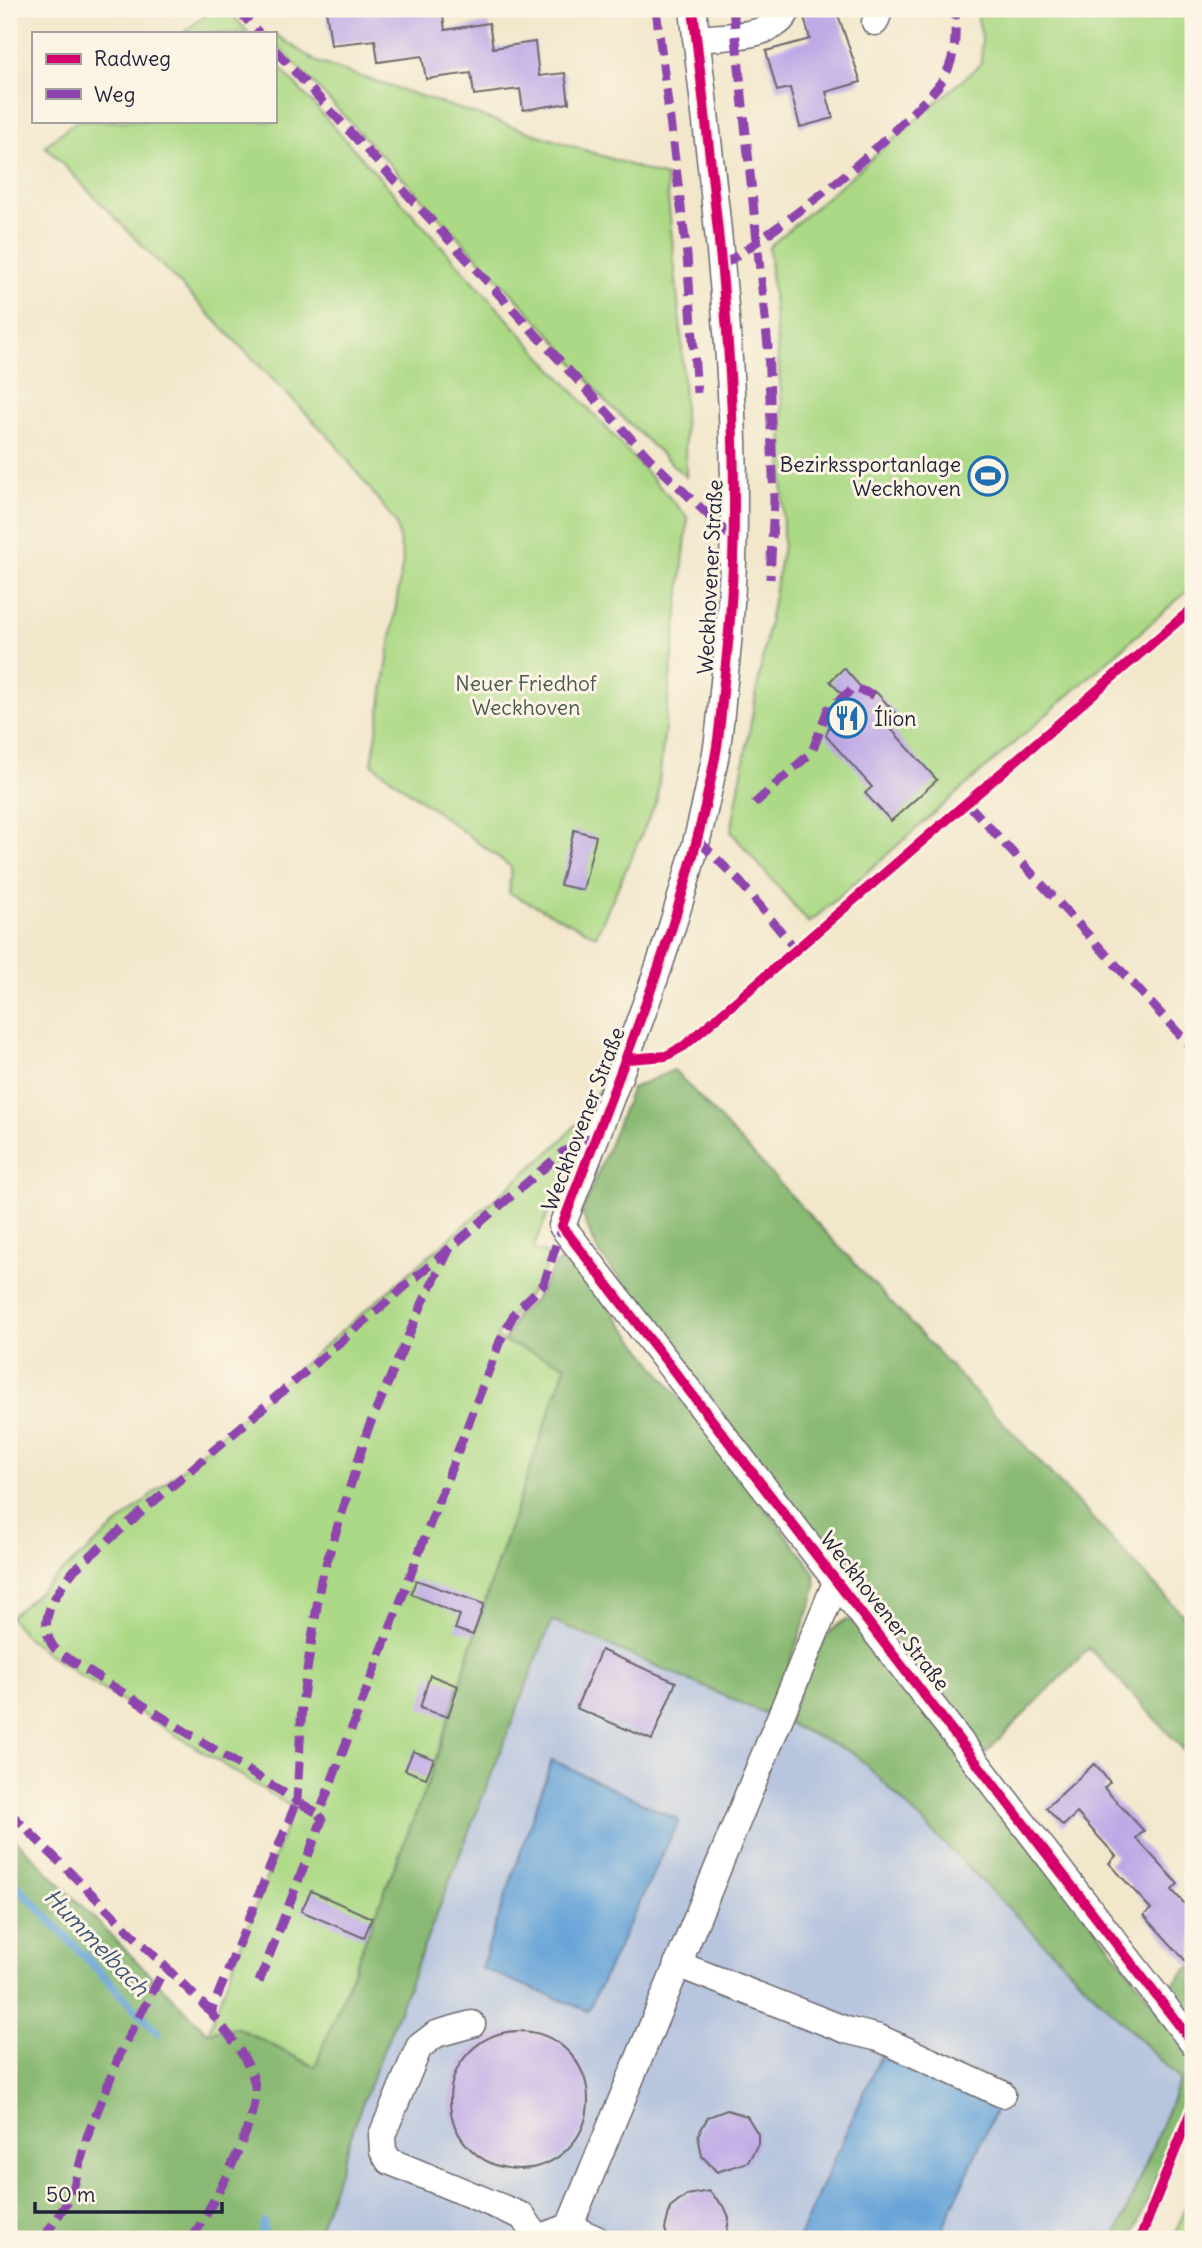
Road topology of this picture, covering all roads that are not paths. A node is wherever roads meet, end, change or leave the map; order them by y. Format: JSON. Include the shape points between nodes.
{"nodes":[{"id":1,"x":692,"y":9,"type":"edge"},
{"id":2,"x":788,"y":9,"type":"edge"},
{"id":3,"x":696,"y":39,"type":"junction"},
{"id":4,"x":837,"y":1580,"type":"junction"},
{"id":5,"x":677,"y":1964,"type":"junction"},
{"id":6,"x":471,"y":2024,"type":"dead end"},
{"id":7,"x":1193,"y":2043,"type":"edge"},
{"id":8,"x":1002,"y":2094,"type":"dead end"},
{"id":9,"x":569,"y":2227,"type":"junction"},
{"id":10,"x":536,"y":2238,"type":"edge"},
{"id":11,"x":596,"y":2239,"type":"edge"}],
"edges":[{"from":1,"to":3,"type":"street","name":"Weckhovener Straße"},
{"from":2,"to":3,"type":"street","via":[[775,26]]},
{"from":3,"to":4,"type":"street","name":"Weckhovener Straße","via":[[723,265],[734,422],[736,542],[728,651],[715,760],[681,905],[628,1059],[562,1226]]},
{"from":4,"to":5,"type":"street"},
{"from":4,"to":7,"type":"street","name":"Weckhovener Straße"},
{"from":5,"to":8,"type":"street","via":[[846,2030],[879,2038]]},
{"from":5,"to":9,"type":"street"},
{"from":6,"to":10,"type":"street","via":[[436,2034],[419,2047],[382,2135],[383,2151],[389,2161],[522,2216]]},
{"from":9,"to":10,"type":"street"},
{"from":9,"to":11,"type":"street"}]}
